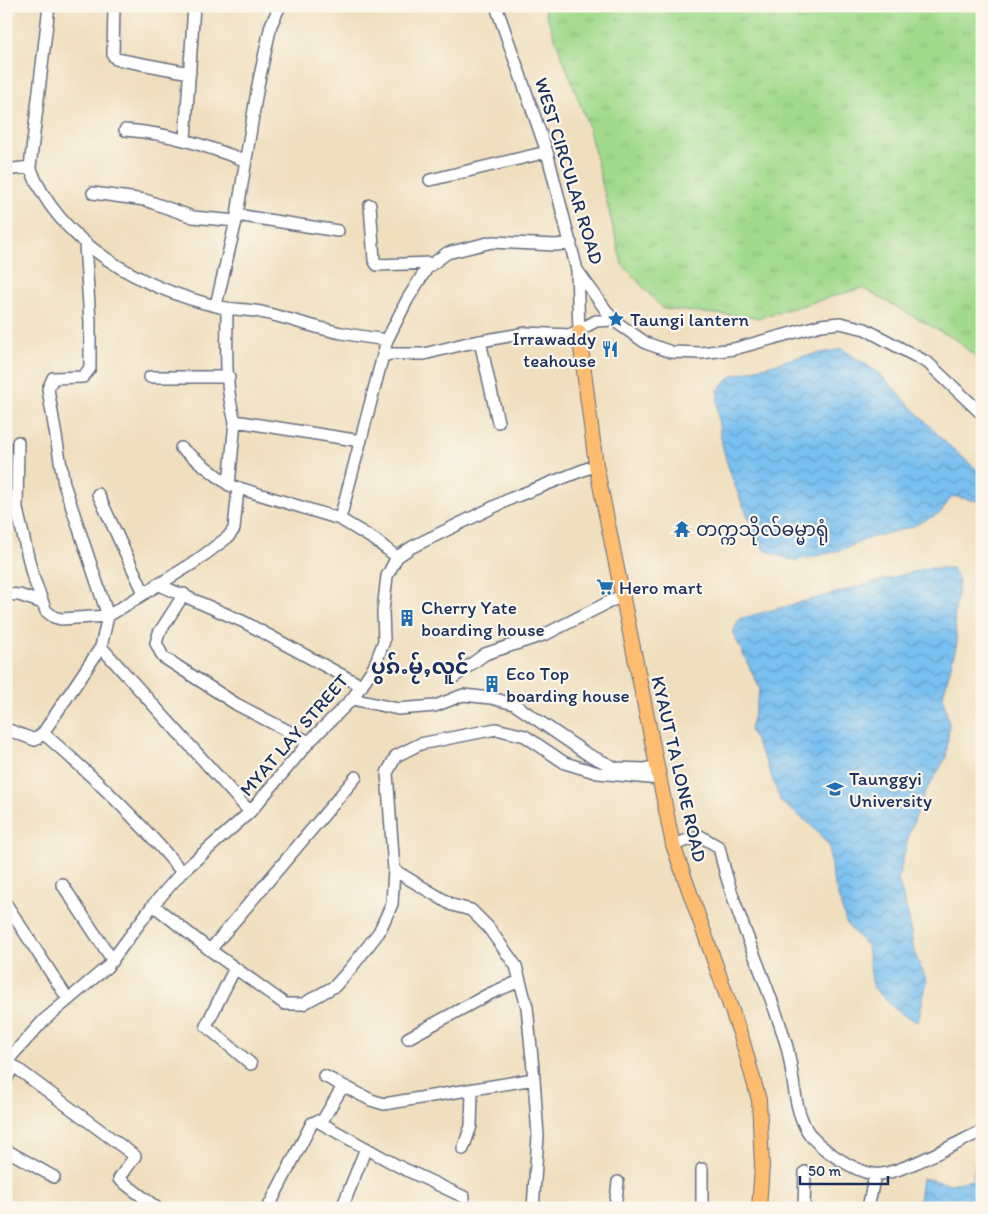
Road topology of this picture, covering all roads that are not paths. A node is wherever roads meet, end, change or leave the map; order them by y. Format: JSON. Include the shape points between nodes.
{"nodes":[{"id":1,"x":49,"y":6,"type":"edge"},
{"id":2,"x":114,"y":6,"type":"edge"},
{"id":3,"x":194,"y":6,"type":"edge"},
{"id":4,"x":280,"y":6,"type":"edge"},
{"id":5,"x":496,"y":6,"type":"edge"},
{"id":6,"x":190,"y":73,"type":"junction"},
{"id":7,"x":125,"y":130,"type":"dead end"},
{"id":8,"x":185,"y":138,"type":"junction"},
{"id":9,"x":547,"y":152,"type":"junction"},
{"id":10,"x":244,"y":160,"type":"junction"},
{"id":11,"x":30,"y":166,"type":"junction"},
{"id":12,"x":6,"y":170,"type":"edge"},
{"id":13,"x":430,"y":180,"type":"dead end"},
{"id":14,"x":93,"y":193,"type":"dead end"},
{"id":15,"x":370,"y":205,"type":"dead end"},
{"id":16,"x":236,"y":218,"type":"junction"},
{"id":17,"x":338,"y":231,"type":"dead end"},
{"id":18,"x":85,"y":243,"type":"junction"},
{"id":19,"x":571,"y":243,"type":"junction"},
{"id":20,"x":432,"y":263,"type":"junction"},
{"id":21,"x":578,"y":270,"type":"junction"},
{"id":22,"x":221,"y":306,"type":"junction"},
{"id":23,"x":613,"y":320,"type":"junction"},
{"id":24,"x":579,"y":332,"type":"junction"},
{"id":25,"x":387,"y":340,"type":"junction"},
{"id":26,"x":480,"y":342,"type":"junction"},
{"id":27,"x":383,"y":356,"type":"junction"},
{"id":28,"x":150,"y":377,"type":"dead end"},
{"id":29,"x":229,"y":377,"type":"junction"},
{"id":30,"x":982,"y":414,"type":"edge"},
{"id":31,"x":234,"y":421,"type":"junction"},
{"id":32,"x":498,"y":422,"type":"dead end"},
{"id":33,"x":361,"y":441,"type":"junction"},
{"id":34,"x":18,"y":442,"type":"dead end"},
{"id":35,"x":181,"y":448,"type":"dead end"},
{"id":36,"x":596,"y":465,"type":"junction"},
{"id":37,"x":234,"y":488,"type":"junction"},
{"id":38,"x":98,"y":494,"type":"dead end"},
{"id":39,"x":340,"y":519,"type":"junction"},
{"id":40,"x":397,"y":557,"type":"junction"},
{"id":41,"x":157,"y":584,"type":"junction"},
{"id":42,"x":144,"y":592,"type":"junction"},
{"id":43,"x":6,"y":594,"type":"edge"},
{"id":44,"x":184,"y":594,"type":"junction"},
{"id":45,"x":623,"y":594,"type":"junction"},
{"id":46,"x":43,"y":603,"type":"junction"},
{"id":47,"x":108,"y":616,"type":"junction"},
{"id":48,"x":101,"y":647,"type":"junction"},
{"id":49,"x":454,"y":677,"type":"dead end"},
{"id":50,"x":362,"y":686,"type":"junction"},
{"id":51,"x":352,"y":699,"type":"junction"},
{"id":52,"x":6,"y":729,"type":"edge"},
{"id":53,"x":43,"y":733,"type":"junction"},
{"id":54,"x":308,"y":742,"type":"junction"},
{"id":55,"x":658,"y":773,"type":"junction"},
{"id":56,"x":356,"y":777,"type":"dead end"},
{"id":57,"x":250,"y":812,"type":"junction"},
{"id":58,"x":673,"y":845,"type":"junction"},
{"id":59,"x":394,"y":870,"type":"junction"},
{"id":60,"x":182,"y":872,"type":"junction"},
{"id":61,"x":62,"y":884,"type":"dead end"},
{"id":62,"x":6,"y":904,"type":"edge"},
{"id":63,"x":153,"y":905,"type":"junction"},
{"id":64,"x":210,"y":950,"type":"junction"},
{"id":65,"x":112,"y":961,"type":"junction"},
{"id":66,"x":235,"y":968,"type":"junction"},
{"id":67,"x":520,"y":981,"type":"junction"},
{"id":68,"x":68,"y":999,"type":"junction"},
{"id":69,"x":408,"y":1038,"type":"dead end"},
{"id":70,"x":9,"y":1062,"type":"edge"},
{"id":71,"x":251,"y":1064,"type":"dead end"},
{"id":72,"x":324,"y":1076,"type":"dead end"},
{"id":73,"x":534,"y":1079,"type":"junction"},
{"id":74,"x":6,"y":1081,"type":"edge"},
{"id":75,"x":343,"y":1086,"type":"junction"},
{"id":76,"x":472,"y":1090,"type":"junction"},
{"id":77,"x":321,"y":1123,"type":"junction"},
{"id":78,"x":982,"y":1131,"type":"edge"},
{"id":79,"x":366,"y":1148,"type":"junction"},
{"id":80,"x":462,"y":1149,"type":"dead end"},
{"id":81,"x":6,"y":1150,"type":"edge"},
{"id":82,"x":702,"y":1169,"type":"dead end"},
{"id":83,"x":805,"y":1172,"type":"dead end"},
{"id":84,"x":875,"y":1175,"type":"junction"},
{"id":85,"x":54,"y":1177,"type":"dead end"},
{"id":86,"x":618,"y":1182,"type":"dead end"},
{"id":87,"x":464,"y":1197,"type":"dead end"},
{"id":88,"x":157,"y":1208,"type":"edge"},
{"id":89,"x":268,"y":1208,"type":"edge"},
{"id":90,"x":342,"y":1208,"type":"edge"},
{"id":91,"x":533,"y":1208,"type":"edge"},
{"id":92,"x":616,"y":1208,"type":"edge"},
{"id":93,"x":702,"y":1208,"type":"edge"},
{"id":94,"x":759,"y":1208,"type":"edge"},
{"id":95,"x":804,"y":1208,"type":"edge"},
{"id":96,"x":868,"y":1208,"type":"edge"}],
"edges":[{"from":1,"to":11,"type":"street"},
{"from":2,"to":6,"type":"street","via":[[113,55],[116,59]]},
{"from":3,"to":6,"type":"street"},
{"from":4,"to":10,"type":"street","via":[[271,25]]},
{"from":5,"to":9,"type":"street","name":"WEST CIRCULAR ROAD"},
{"from":6,"to":8,"type":"street"},
{"from":7,"to":8,"type":"street"},
{"from":8,"to":10,"type":"street"},
{"from":9,"to":13,"type":"street"},
{"from":9,"to":19,"type":"street","name":"WEST CIRCULAR ROAD"},
{"from":10,"to":16,"type":"street"},
{"from":11,"to":12,"type":"street"},
{"from":11,"to":18,"type":"street","via":[[53,210]]},
{"from":14,"to":16,"type":"street","via":[[145,200],[193,217]]},
{"from":15,"to":20,"type":"street","via":[[377,265]]},
{"from":16,"to":17,"type":"street"},
{"from":16,"to":22,"type":"street"},
{"from":18,"to":22,"type":"street","via":[[123,270],[179,295]]},
{"from":18,"to":47,"type":"street","via":[[90,368],[83,377],[54,378],[48,389],[64,484]]},
{"from":19,"to":20,"type":"street","via":[[492,242],[447,254]]},
{"from":19,"to":21,"type":"street","name":"WEST CIRCULAR ROAD"},
{"from":20,"to":25,"type":"street","via":[[407,300]]},
{"from":21,"to":23,"type":"street","name":"WEST CIRCULAR ROAD"},
{"from":21,"to":24,"type":"street"},
{"from":22,"to":25,"type":"street","via":[[264,312],[341,333]]},
{"from":22,"to":29,"type":"street"},
{"from":23,"to":24,"type":"street","via":[[596,321]]},
{"from":23,"to":30,"type":"street","name":"WEST CIRCULAR ROAD","via":[[646,343],[672,352],[734,349],[820,325],[840,324],[865,329],[928,364]]},
{"from":24,"to":26,"type":"street","via":[[570,335],[526,333]]},
{"from":24,"to":36,"type":"main road","name":"KYAUT TA LONE ROAD"},
{"from":25,"to":27,"type":"street"},
{"from":26,"to":27,"type":"street","via":[[424,354]]},
{"from":26,"to":32,"type":"street"},
{"from":27,"to":33,"type":"street"},
{"from":28,"to":29,"type":"street"},
{"from":29,"to":31,"type":"street"},
{"from":31,"to":33,"type":"street"},
{"from":31,"to":37,"type":"street"},
{"from":33,"to":39,"type":"street"},
{"from":34,"to":46,"type":"street","via":[[17,510],[32,574]]},
{"from":35,"to":37,"type":"street"},
{"from":36,"to":40,"type":"street","via":[[512,498]]},
{"from":36,"to":45,"type":"main road","name":"KYAUT TA LONE ROAD"},
{"from":37,"to":39,"type":"street"},
{"from":37,"to":41,"type":"street","via":[[234,529],[228,538]]},
{"from":38,"to":42,"type":"street"},
{"from":39,"to":40,"type":"street"},
{"from":40,"to":50,"type":"street","name":"MYAT LAY STREET","via":[[387,576],[384,641]]},
{"from":41,"to":42,"type":"street"},
{"from":41,"to":44,"type":"street"},
{"from":42,"to":47,"type":"street"},
{"from":43,"to":46,"type":"street"},
{"from":44,"to":50,"type":"street","via":[[244,622]]},
{"from":44,"to":54,"type":"street","via":[[159,633],[156,643],[163,657],[236,704]]},
{"from":45,"to":49,"type":"street","via":[[546,634],[485,654]]},
{"from":45,"to":55,"type":"main road","name":"KYAUT TA LONE ROAD"},
{"from":46,"to":47,"type":"street","via":[[46,611],[61,619]]},
{"from":47,"to":48,"type":"street"},
{"from":48,"to":53,"type":"street"},
{"from":48,"to":57,"type":"street"},
{"from":50,"to":51,"type":"street","name":"MYAT LAY STREET"},
{"from":51,"to":54,"type":"street","name":"MYAT LAY STREET"},
{"from":51,"to":55,"type":"street","via":[[398,709],[435,706],[463,695],[491,698],[514,704],[587,754],[616,768]]},
{"from":52,"to":53,"type":"street","via":[[35,740]]},
{"from":53,"to":60,"type":"street","via":[[84,768],[155,839]]},
{"from":54,"to":57,"type":"street","name":"MYAT LAY STREET"},
{"from":55,"to":58,"type":"main road","name":"KYAUT TA LONE ROAD"},
{"from":55,"to":59,"type":"street","via":[[598,773],[565,764],[525,736],[496,729],[420,744],[396,756],[387,773]]},
{"from":56,"to":64,"type":"street"},
{"from":57,"to":60,"type":"street","name":"MYAT LAY STREET"},
{"from":58,"to":84,"type":"street","via":[[700,836],[719,847],[787,1048],[799,1109],[808,1132],[826,1149],[855,1168]]},
{"from":58,"to":94,"type":"main road","name":"KYAUT TA LONE ROAD","via":[[742,1039],[759,1100],[762,1166]]},
{"from":59,"to":66,"type":"street","via":[[392,904],[379,932],[335,986],[303,1004],[285,1004]]},
{"from":59,"to":67,"type":"street","via":[[452,905],[471,910],[488,927],[516,966]]},
{"from":60,"to":63,"type":"street","name":"MYAT LAY STREET"},
{"from":61,"to":65,"type":"street"},
{"from":62,"to":68,"type":"street"},
{"from":63,"to":64,"type":"street"},
{"from":63,"to":65,"type":"street","name":"MYAT LAY STREET"},
{"from":64,"to":66,"type":"street"},
{"from":65,"to":68,"type":"street","name":"MYAT LAY STREET"},
{"from":66,"to":71,"type":"street","via":[[206,1026]]},
{"from":67,"to":69,"type":"street"},
{"from":67,"to":73,"type":"street","via":[[527,1007]]},
{"from":68,"to":70,"type":"street","name":"MYAT LAY STREET","via":[[44,1020]]},
{"from":70,"to":74,"type":"street","name":"MYAT LAY STREET"},
{"from":70,"to":88,"type":"street","via":[[135,1156],[119,1179]]},
{"from":72,"to":75,"type":"street"},
{"from":73,"to":76,"type":"street"},
{"from":73,"to":91,"type":"street","via":[[538,1136]]},
{"from":75,"to":76,"type":"street","via":[[384,1104]]},
{"from":75,"to":77,"type":"street"},
{"from":76,"to":80,"type":"street","via":[[471,1126]]},
{"from":77,"to":79,"type":"street"},
{"from":77,"to":89,"type":"street","via":[[312,1123]]},
{"from":78,"to":84,"type":"street","via":[[901,1169]]},
{"from":79,"to":87,"type":"street"},
{"from":79,"to":90,"type":"street"},
{"from":81,"to":85,"type":"street"},
{"from":82,"to":93,"type":"street"},
{"from":83,"to":95,"type":"street"},
{"from":84,"to":96,"type":"street"},
{"from":86,"to":92,"type":"street"}]}
